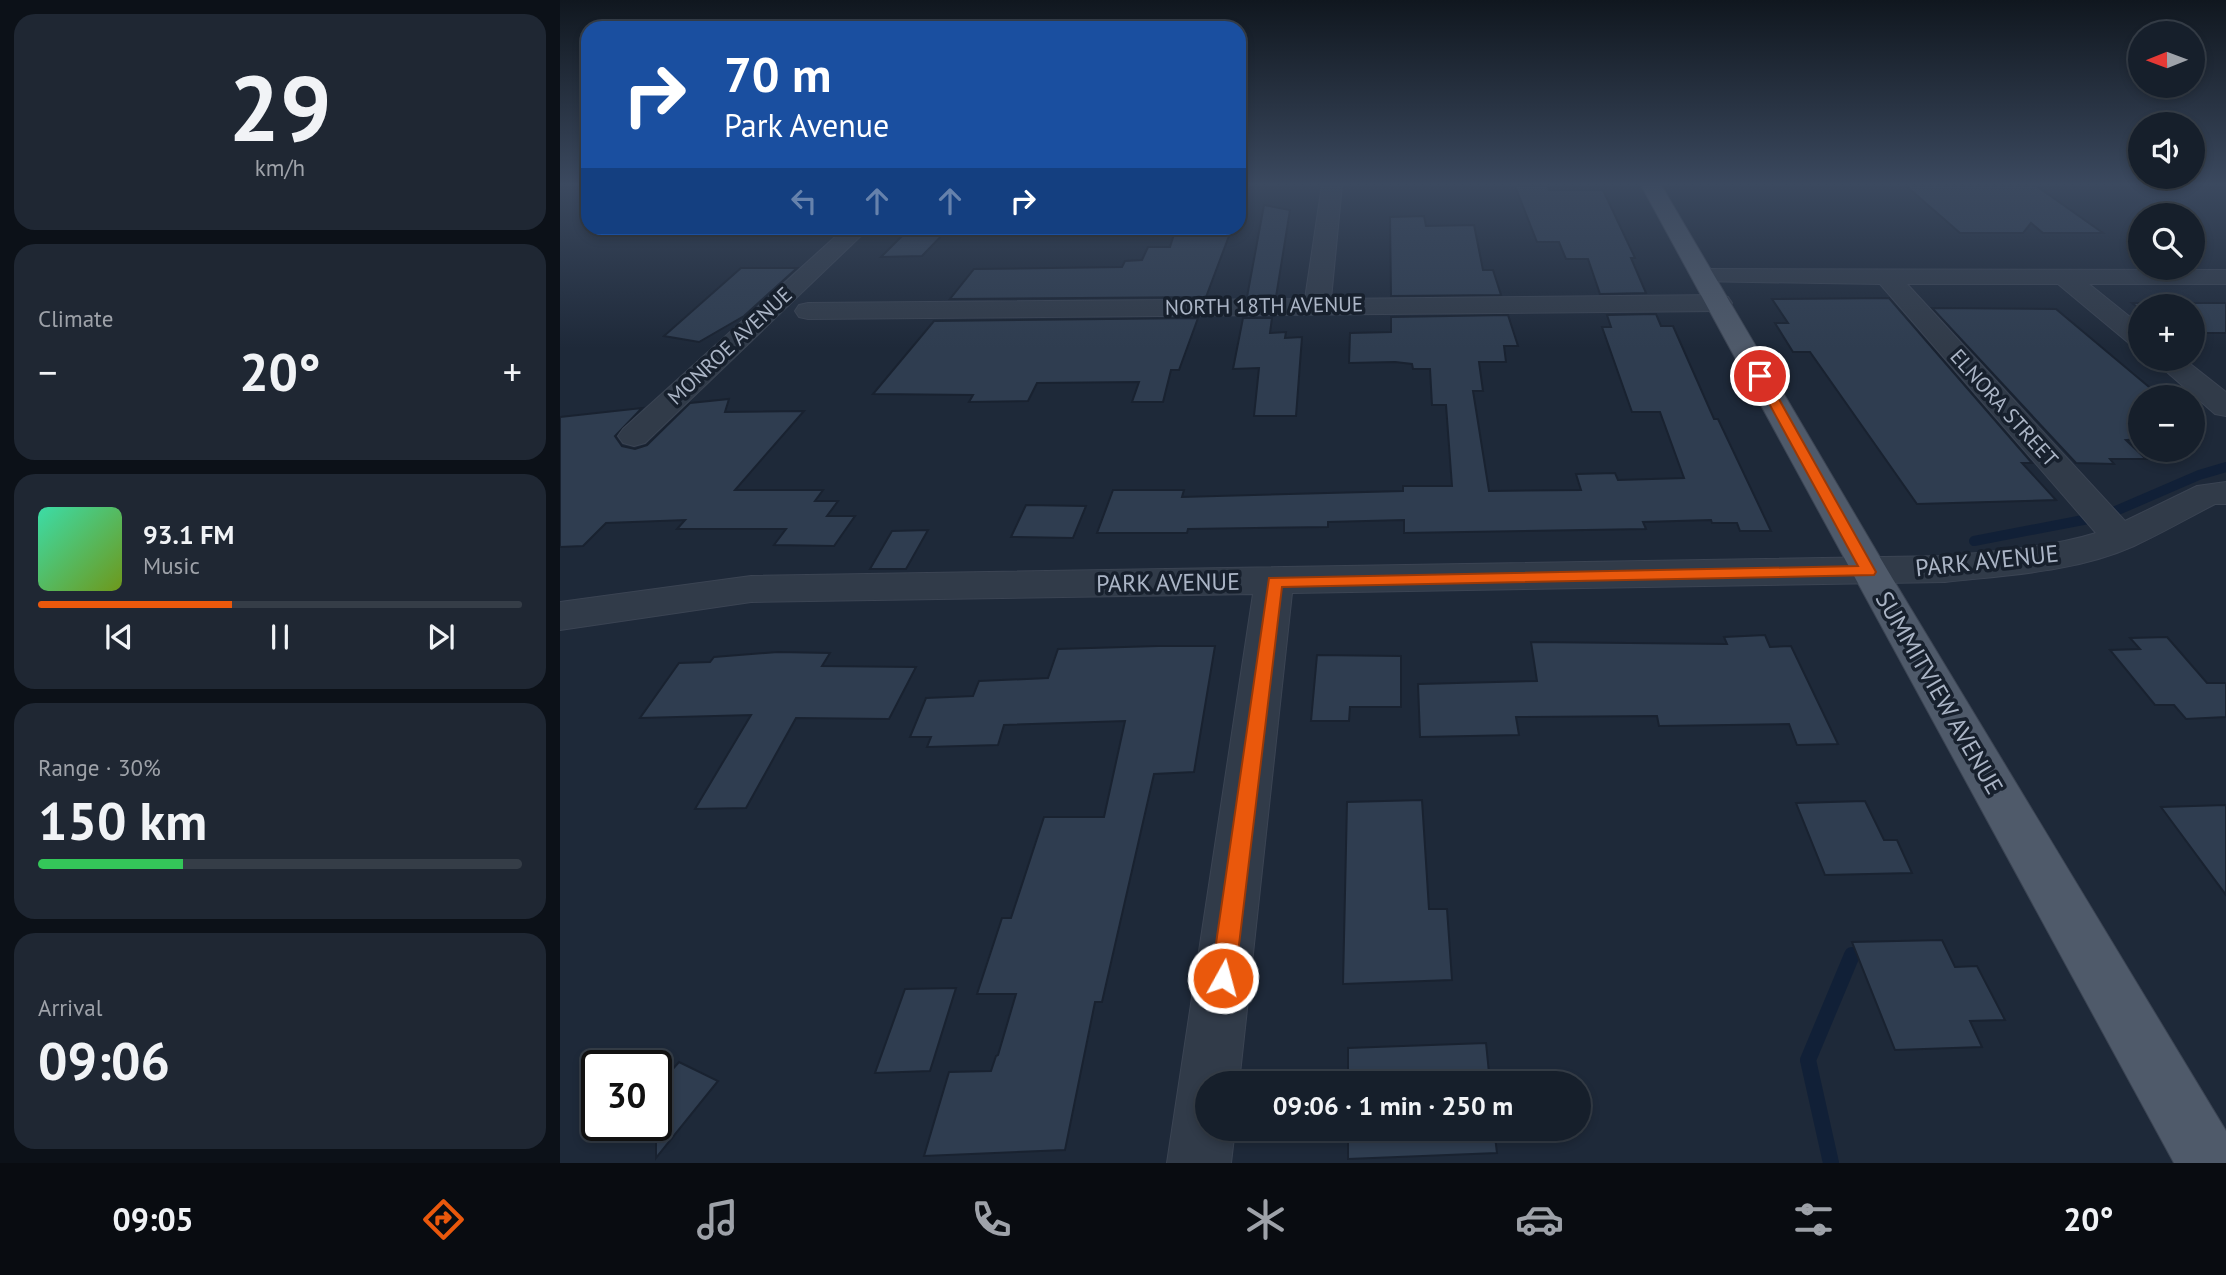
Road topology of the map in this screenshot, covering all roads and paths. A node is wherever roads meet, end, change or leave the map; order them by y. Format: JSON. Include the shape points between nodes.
{"nodes":[{"id":1,"x":846,"y":239,"type":"edge"},
{"id":2,"x":1325,"y":239,"type":"edge"},
{"id":3,"x":1683,"y":239,"type":"edge"},
{"id":4,"x":2226,"y":276,"type":"edge"},
{"id":5,"x":2065,"y":277,"type":"junction"},
{"id":6,"x":1888,"y":278,"type":"junction"},
{"id":7,"x":1712,"y":290,"type":"junction"},
{"id":8,"x":1317,"y":305,"type":"junction"},
{"id":9,"x":808,"y":311,"type":"dead end"},
{"id":10,"x":2128,"y":328,"type":"edge"},
{"id":11,"x":2181,"y":371,"type":"edge"},
{"id":12,"x":2226,"y":407,"type":"edge"},
{"id":13,"x":634,"y":436,"type":"dead end"},
{"id":14,"x":2226,"y":493,"type":"edge"},
{"id":15,"x":2108,"y":524,"type":"junction"},
{"id":16,"x":1868,"y":572,"type":"junction"},
{"id":17,"x":1274,"y":582,"type":"junction"},
{"id":18,"x":560,"y":616,"type":"edge"},
{"id":19,"x":1211,"y":1071,"type":"edge"},
{"id":20,"x":1202,"y":1141,"type":"edge"},
{"id":21,"x":1199,"y":1163,"type":"edge"},
{"id":22,"x":2208,"y":1163,"type":"edge"}],
"edges":[{"from":1,"to":13,"type":"street","name":"MONROE AVENUE"},
{"from":2,"to":8,"type":"street"},
{"from":3,"to":7,"type":"main road","name":"SUMMITVIEW AVENUE"},
{"from":4,"to":5,"type":"street","name":"NORTH 18TH AVENUE"},
{"from":5,"to":6,"type":"street","name":"NORTH 18TH AVENUE"},
{"from":5,"to":10,"type":"street"},
{"from":6,"to":7,"type":"street","name":"NORTH 18TH AVENUE"},
{"from":6,"to":15,"type":"street","name":"ELNORA STREET"},
{"from":7,"to":8,"type":"street","name":"NORTH 18TH AVENUE"},
{"from":7,"to":16,"type":"main road","name":"SUMMITVIEW AVENUE"},
{"from":8,"to":9,"type":"street","name":"NORTH 18TH AVENUE"},
{"from":11,"to":12,"type":"street"},
{"from":14,"to":15,"type":"street","name":"PARK AVENUE"},
{"from":15,"to":16,"type":"street","name":"PARK AVENUE","via":[[2075,552],[2006,563]]},
{"from":16,"to":17,"type":"street","name":"PARK AVENUE"},
{"from":16,"to":22,"type":"main road","name":"SUMMITVIEW AVENUE"},
{"from":17,"to":18,"type":"street","name":"PARK AVENUE","via":[[751,589]]},
{"from":17,"to":19,"type":"street"},
{"from":20,"to":21,"type":"street"}]}
